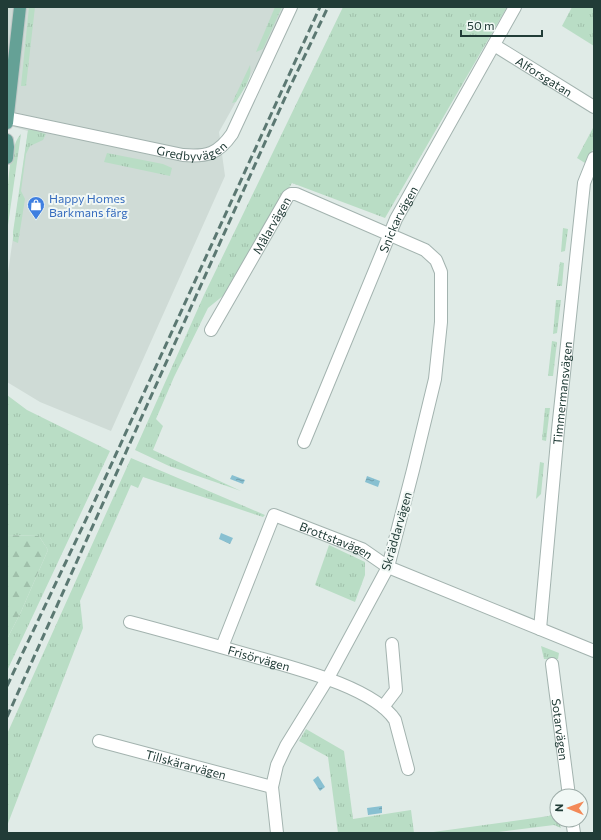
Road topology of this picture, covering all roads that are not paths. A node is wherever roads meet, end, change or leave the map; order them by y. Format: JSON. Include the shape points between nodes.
{"nodes":[{"id":1,"x":20,"y":7,"type":"edge"},
{"id":2,"x":291,"y":7,"type":"edge"},
{"id":3,"x":515,"y":7,"type":"edge"},
{"id":4,"x":494,"y":45,"type":"junction"},
{"id":5,"x":594,"y":107,"type":"edge"},
{"id":6,"x":7,"y":120,"type":"edge"},
{"id":7,"x":7,"y":140,"type":"edge"},
{"id":8,"x":7,"y":158,"type":"edge"},
{"id":9,"x":594,"y":158,"type":"edge"},
{"id":10,"x":389,"y":234,"type":"junction"},
{"id":11,"x":211,"y":330,"type":"dead end"},
{"id":12,"x":304,"y":442,"type":"dead end"},
{"id":13,"x":388,"y":567,"type":"junction"},
{"id":14,"x":130,"y":622,"type":"dead end"},
{"id":15,"x":540,"y":629,"type":"junction"},
{"id":16,"x":392,"y":644,"type":"dead end"},
{"id":17,"x":222,"y":647,"type":"junction"},
{"id":18,"x":594,"y":651,"type":"edge"},
{"id":19,"x":552,"y":664,"type":"dead end"},
{"id":20,"x":328,"y":678,"type":"junction"},
{"id":21,"x":384,"y":707,"type":"junction"},
{"id":22,"x":99,"y":741,"type":"dead end"},
{"id":23,"x":408,"y":769,"type":"dead end"},
{"id":24,"x":272,"y":787,"type":"junction"},
{"id":25,"x":568,"y":788,"type":"edge"},
{"id":26,"x":277,"y":833,"type":"edge"}],
"edges":[{"from":1,"to":6,"type":"main road"},
{"from":2,"to":6,"type":"street","name":"Gredbyvägen","via":[[232,134],[223,146],[213,152],[201,156],[183,155]]},
{"from":3,"to":4,"type":"street","name":"Snickarvägen"},
{"from":4,"to":5,"type":"street","name":"Alforsgatan"},
{"from":4,"to":10,"type":"street","name":"Snickarvägen"},
{"from":7,"to":8,"type":"main road"},
{"from":9,"to":15,"type":"street","name":"Timmermansvägen","via":[[584,183]]},
{"from":10,"to":11,"type":"street","name":"Målarvägen","via":[[291,194]]},
{"from":10,"to":12,"type":"street","name":"Snickarvägen"},
{"from":10,"to":13,"type":"street","name":"Skräddarvägen","via":[[425,250],[436,260],[441,272],[442,294],[435,379]]},
{"from":13,"to":15,"type":"street","name":"Brottstavägen"},
{"from":13,"to":17,"type":"street","name":"Brottstavägen","via":[[362,549],[274,515]]},
{"from":13,"to":20,"type":"street","name":"Skräddarvägen"},
{"from":14,"to":17,"type":"street","name":"Frisörvägen"},
{"from":15,"to":18,"type":"street","name":"Brottstavägen"},
{"from":16,"to":21,"type":"street","via":[[396,690]]},
{"from":17,"to":20,"type":"street","name":"Frisörvägen"},
{"from":19,"to":25,"type":"street","name":"Sotarvägen"},
{"from":20,"to":21,"type":"street","name":"Frisörvägen"},
{"from":20,"to":24,"type":"street","name":"Skräddarvägen","via":[[286,746],[277,765]]},
{"from":21,"to":23,"type":"street","name":"Frisörvägen","via":[[391,713],[399,728]]},
{"from":22,"to":24,"type":"street","name":"Tillskärarvägen"},
{"from":24,"to":26,"type":"street","name":"Skräddarvägen"}]}
